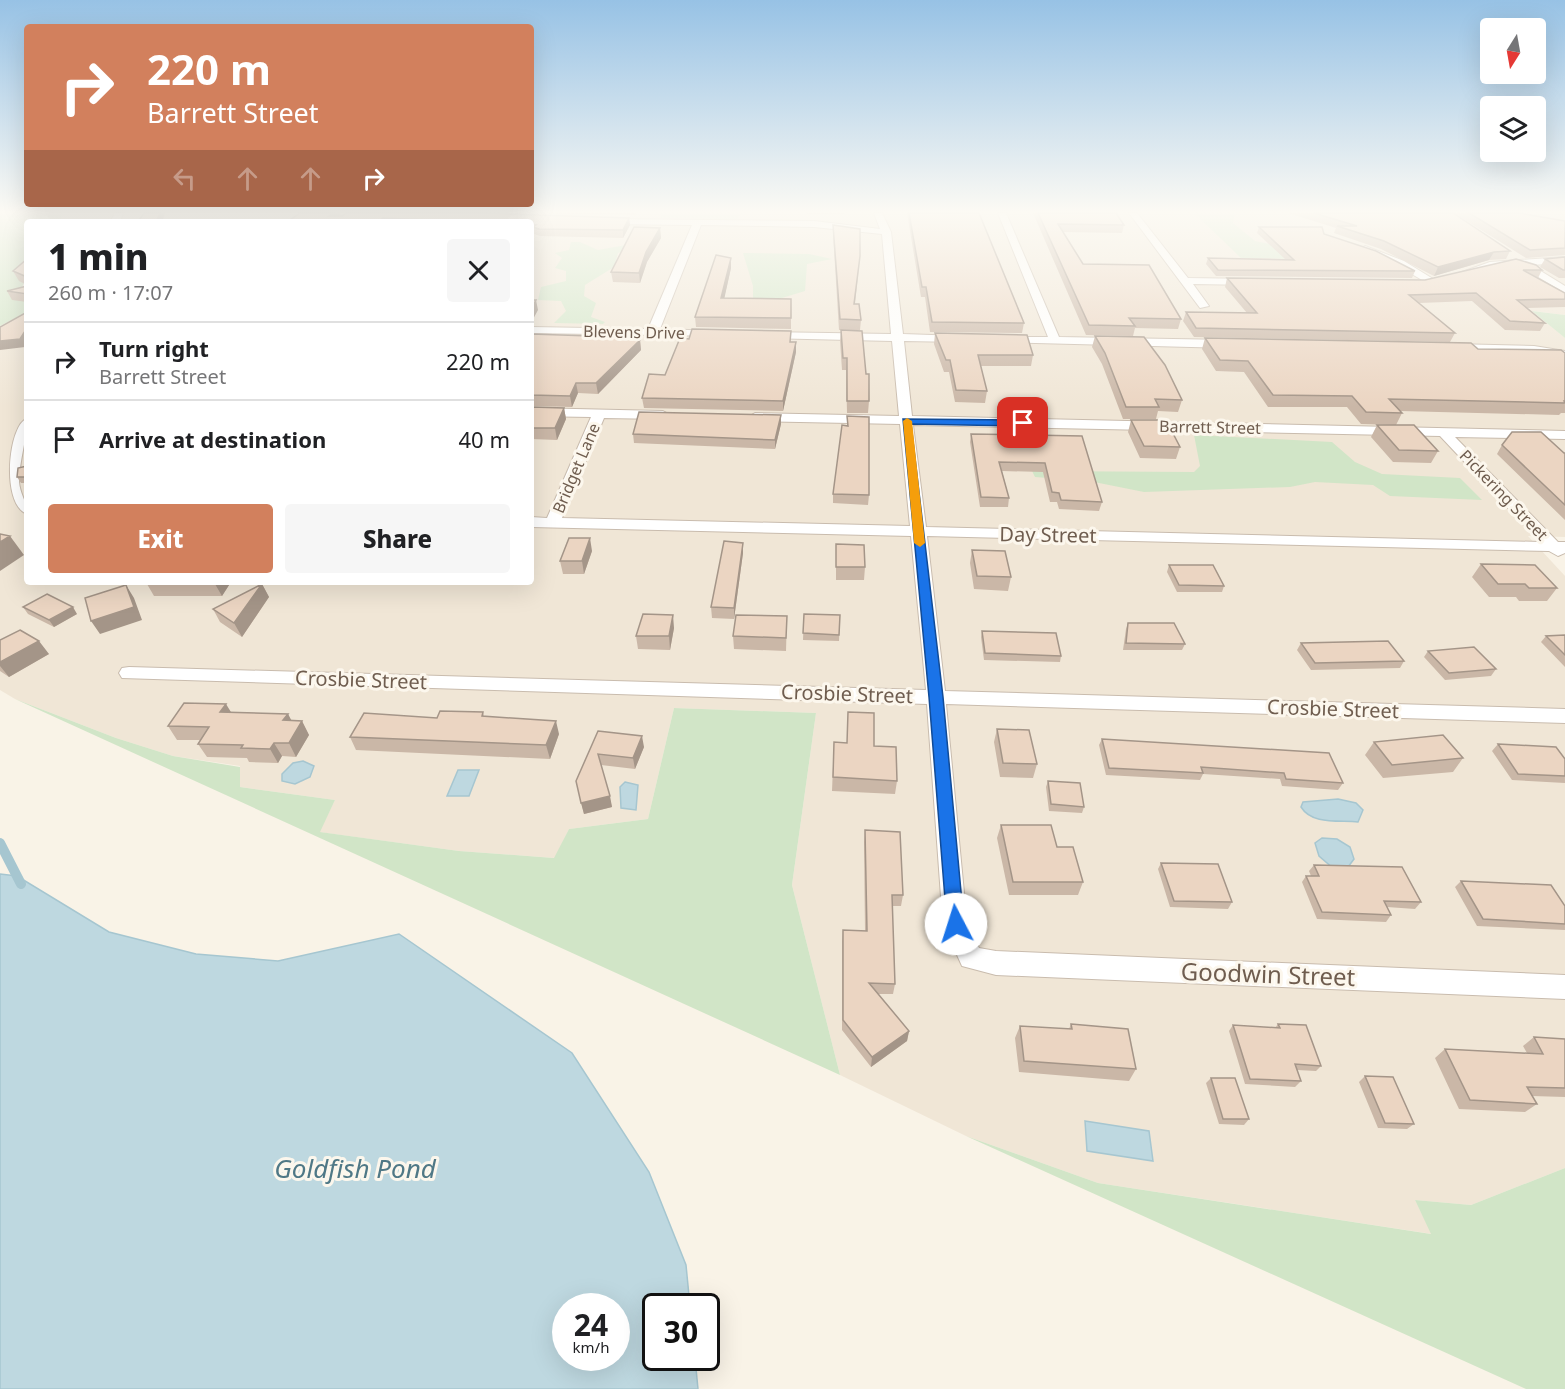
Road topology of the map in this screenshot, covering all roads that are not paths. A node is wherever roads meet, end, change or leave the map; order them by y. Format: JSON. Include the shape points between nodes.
{"nodes":[{"id":1,"x":675,"y":278,"type":"edge"},
{"id":2,"x":891,"y":278,"type":"edge"},
{"id":3,"x":1029,"y":278,"type":"edge"},
{"id":4,"x":1183,"y":278,"type":"edge"},
{"id":5,"x":1425,"y":278,"type":"edge"},
{"id":6,"x":1446,"y":278,"type":"edge"},
{"id":7,"x":1545,"y":278,"type":"edge"},
{"id":8,"x":1185,"y":281,"type":"junction"},
{"id":9,"x":1267,"y":282,"type":"edge"},
{"id":10,"x":1433,"y":282,"type":"junction"},
{"id":11,"x":1410,"y":284,"type":"edge"},
{"id":12,"x":1565,"y":290,"type":"edge"},
{"id":13,"x":1204,"y":306,"type":"dead end"},
{"id":14,"x":534,"y":330,"type":"edge"},
{"id":15,"x":653,"y":333,"type":"junction"},
{"id":16,"x":734,"y":334,"type":"edge"},
{"id":17,"x":758,"y":335,"type":"edge"},
{"id":18,"x":897,"y":338,"type":"junction"},
{"id":19,"x":1055,"y":341,"type":"junction"},
{"id":20,"x":1245,"y":344,"type":"edge"},
{"id":21,"x":1436,"y":348,"type":"edge"},
{"id":22,"x":1565,"y":355,"type":"edge"},
{"id":23,"x":534,"y":412,"type":"edge"},
{"id":24,"x":598,"y":414,"type":"junction"},
{"id":25,"x":681,"y":416,"type":"edge"},
{"id":26,"x":741,"y":417,"type":"edge"},
{"id":27,"x":906,"y":421,"type":"junction"},
{"id":28,"x":24,"y":430,"type":"edge"},
{"id":29,"x":1443,"y":432,"type":"junction"},
{"id":30,"x":1565,"y":435,"type":"edge"},
{"id":31,"x":24,"y":508,"type":"edge"},
{"id":32,"x":534,"y":522,"type":"edge"},
{"id":33,"x":553,"y":522,"type":"junction"},
{"id":34,"x":918,"y":532,"type":"junction"},
{"id":35,"x":1561,"y":550,"type":"edge"},
{"id":36,"x":129,"y":673,"type":"dead end"},
{"id":37,"x":936,"y":697,"type":"junction"},
{"id":38,"x":1565,"y":716,"type":"edge"},
{"id":39,"x":1565,"y":987,"type":"edge"}],
"edges":[{"from":1,"to":15,"type":"street"},
{"from":2,"to":18,"type":"street"},
{"from":3,"to":19,"type":"street"},
{"from":4,"to":8,"type":"street"},
{"from":5,"to":10,"type":"street"},
{"from":6,"to":10,"type":"street"},
{"from":7,"to":12,"type":"street"},
{"from":8,"to":9,"type":"street"},
{"from":8,"to":13,"type":"street"},
{"from":10,"to":11,"type":"street"},
{"from":14,"to":15,"type":"street","name":"Blevens Drive"},
{"from":15,"to":16,"type":"street","name":"Blevens Drive"},
{"from":17,"to":18,"type":"street"},
{"from":18,"to":19,"type":"street"},
{"from":18,"to":27,"type":"street"},
{"from":19,"to":20,"type":"street"},
{"from":21,"to":22,"type":"street","via":[[1534,350]]},
{"from":23,"to":24,"type":"street"},
{"from":24,"to":25,"type":"street"},
{"from":24,"to":33,"type":"street","name":"Bridget Lane"},
{"from":26,"to":27,"type":"street","name":"Barrett Street"},
{"from":27,"to":29,"type":"street","name":"Barrett Street"},
{"from":27,"to":34,"type":"street"},
{"from":28,"to":31,"type":"street","via":[[1,484],[4,496]]},
{"from":29,"to":30,"type":"street","name":"Barrett Street"},
{"from":29,"to":35,"type":"street","name":"Pickering Street"},
{"from":32,"to":33,"type":"street","name":"Day Street"},
{"from":33,"to":34,"type":"street","name":"Day Street"},
{"from":34,"to":35,"type":"street","name":"Day Street"},
{"from":34,"to":37,"type":"street"},
{"from":36,"to":37,"type":"street","name":"Crosbie Street"},
{"from":37,"to":38,"type":"street","name":"Crosbie Street"},
{"from":37,"to":39,"type":"street","name":"Goodwin Street","via":[[956,924],[971,958],[996,963]]}]}
